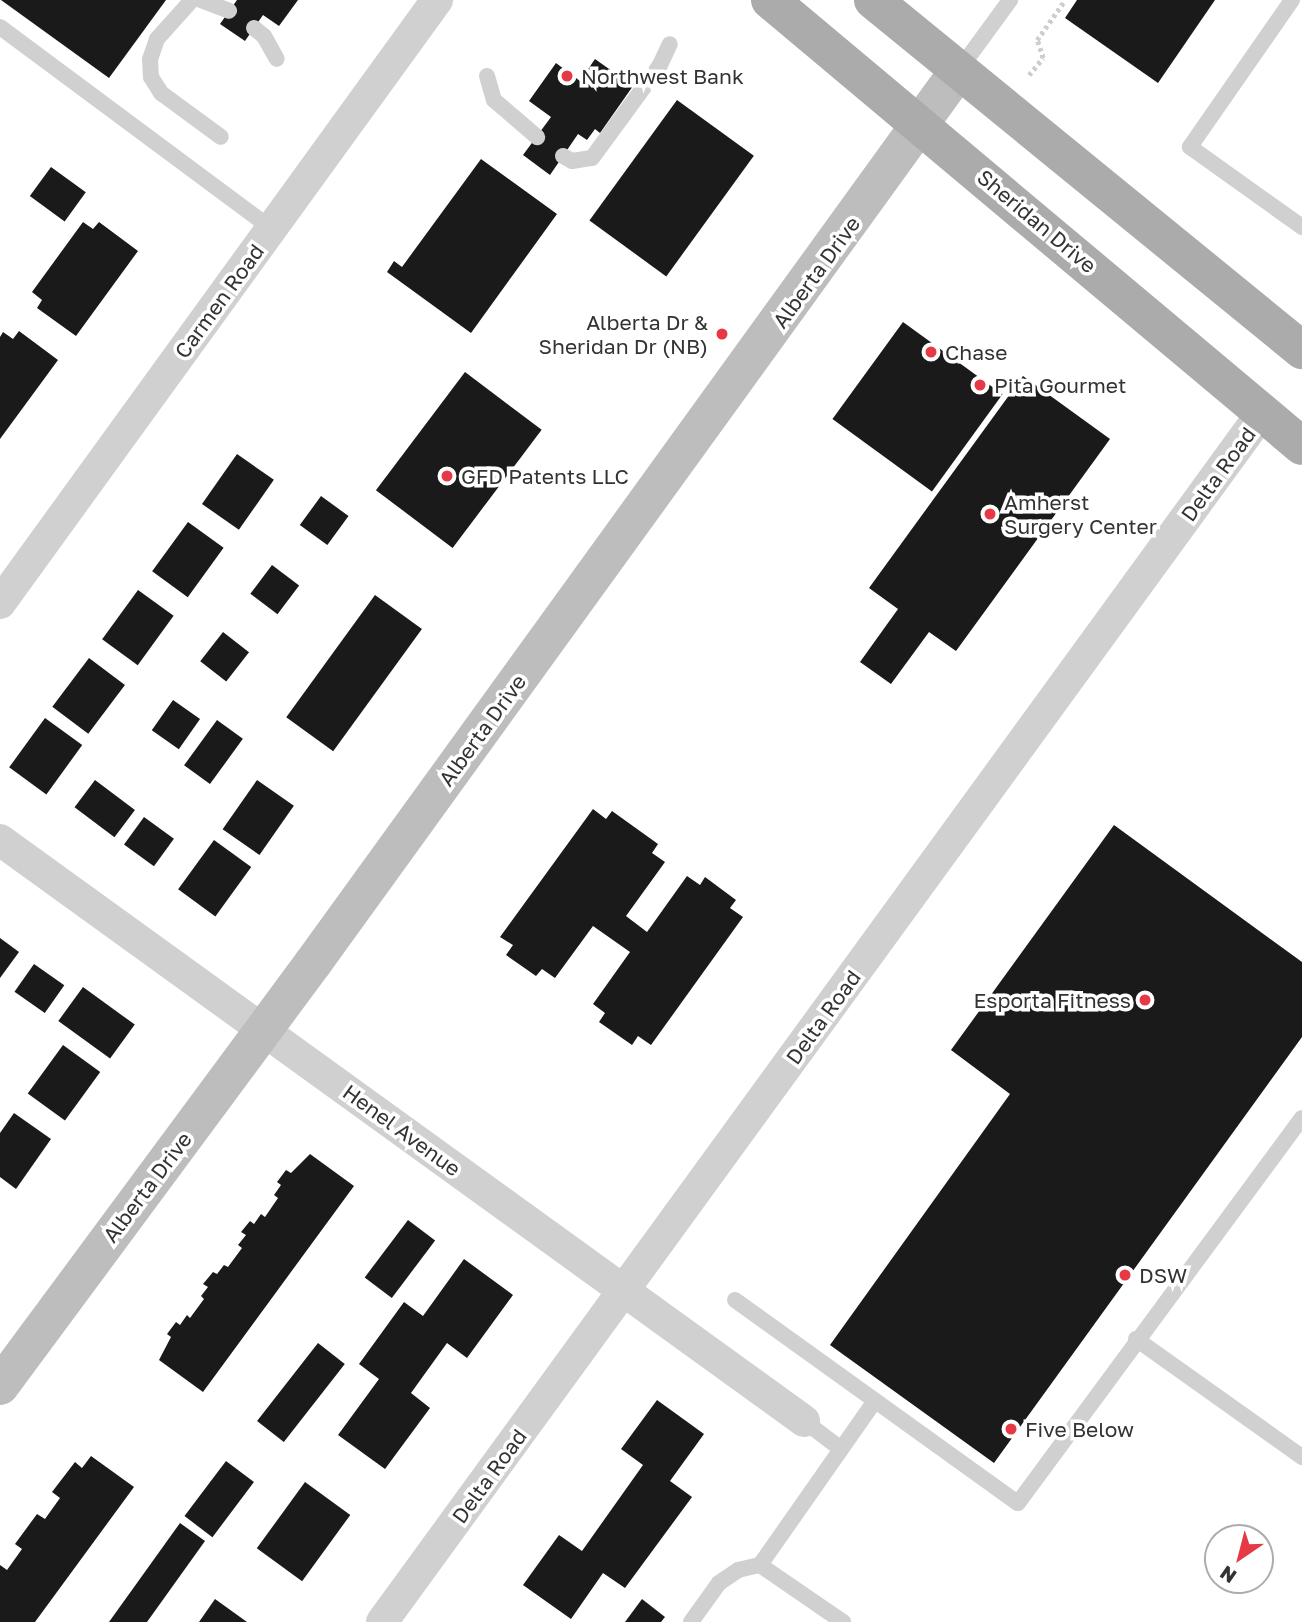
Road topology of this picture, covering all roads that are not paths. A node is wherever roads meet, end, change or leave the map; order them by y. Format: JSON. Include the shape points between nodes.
{"nodes":[{"id":1,"x":192,"y":0,"type":"edge"},
{"id":2,"x":201,"y":0,"type":"edge"},
{"id":3,"x":438,"y":0,"type":"edge"},
{"id":4,"x":770,"y":0,"type":"edge"},
{"id":5,"x":873,"y":0,"type":"edge"},
{"id":6,"x":1010,"y":0,"type":"edge"},
{"id":7,"x":1292,"y":0,"type":"edge"},
{"id":8,"x":229,"y":11,"type":"dead end"},
{"id":9,"x":0,"y":27,"type":"edge"},
{"id":10,"x":254,"y":29,"type":"dead end"},
{"id":11,"x":670,"y":44,"type":"dead end"},
{"id":12,"x":277,"y":59,"type":"dead end"},
{"id":13,"x":959,"y":70,"type":"junction"},
{"id":14,"x":487,"y":76,"type":"dead end"},
{"id":15,"x":923,"y":125,"type":"junction"},
{"id":16,"x":222,"y":137,"type":"dead end"},
{"id":17,"x":537,"y":137,"type":"dead end"},
{"id":18,"x":563,"y":156,"type":"dead end"},
{"id":19,"x":1302,"y":227,"type":"edge"},
{"id":20,"x":272,"y":229,"type":"junction"},
{"id":21,"x":1302,"y":350,"type":"edge"},
{"id":22,"x":1262,"y":413,"type":"junction"},
{"id":23,"x":1302,"y":446,"type":"edge"},
{"id":24,"x":0,"y":603,"type":"edge"},
{"id":25,"x":0,"y":839,"type":"edge"},
{"id":26,"x":264,"y":1030,"type":"junction"},
{"id":27,"x":1302,"y":1118,"type":"edge"},
{"id":28,"x":624,"y":1291,"type":"junction"},
{"id":29,"x":735,"y":1300,"type":"dead end"},
{"id":30,"x":1136,"y":1339,"type":"junction"},
{"id":31,"x":0,"y":1386,"type":"edge"},
{"id":32,"x":875,"y":1401,"type":"junction"},
{"id":33,"x":804,"y":1421,"type":"joint"},
{"id":34,"x":841,"y":1448,"type":"junction"},
{"id":35,"x":1302,"y":1457,"type":"edge"},
{"id":36,"x":760,"y":1565,"type":"junction"},
{"id":37,"x":382,"y":1622,"type":"edge"},
{"id":38,"x":691,"y":1622,"type":"edge"},
{"id":39,"x":843,"y":1622,"type":"edge"}],
"edges":[{"from":1,"to":16,"type":"lane","via":[[157,39],[150,59],[151,76],[161,93]]},
{"from":2,"to":8,"type":"lane"},
{"from":3,"to":20,"type":"street","name":"Carmen Road"},
{"from":4,"to":15,"type":"main road","name":"Sheridan Drive"},
{"from":5,"to":13,"type":"main road"},
{"from":6,"to":13,"type":"lane"},
{"from":7,"to":19,"type":"lane","via":[[1190,148]]},
{"from":9,"to":20,"type":"lane"},
{"from":10,"to":12,"type":"lane","via":[[264,36]]},
{"from":11,"to":18,"type":"lane","via":[[660,65],[592,158],[572,161]]},
{"from":13,"to":15,"type":"street","name":"Alberta Drive"},
{"from":13,"to":21,"type":"main road"},
{"from":14,"to":17,"type":"lane","via":[[494,100]]},
{"from":15,"to":22,"type":"main road","name":"Sheridan Drive"},
{"from":15,"to":26,"type":"street","name":"Alberta Drive"},
{"from":20,"to":24,"type":"street","name":"Carmen Road"},
{"from":22,"to":23,"type":"main road","name":"Sheridan Drive"},
{"from":22,"to":28,"type":"street","name":"Delta Road"},
{"from":25,"to":26,"type":"street","name":"Henel Avenue"},
{"from":26,"to":28,"type":"street","name":"Henel Avenue"},
{"from":26,"to":31,"type":"street","name":"Alberta Drive"},
{"from":27,"to":30,"type":"lane"},
{"from":28,"to":33,"type":"street","name":"Henel Avenue"},
{"from":28,"to":37,"type":"street","name":"Delta Road"},
{"from":29,"to":32,"type":"lane"},
{"from":30,"to":32,"type":"lane","via":[[1018,1503]]},
{"from":30,"to":35,"type":"lane"},
{"from":32,"to":34,"type":"lane"},
{"from":33,"to":34,"type":"lane"},
{"from":34,"to":36,"type":"lane"},
{"from":36,"to":38,"type":"lane","via":[[738,1570],[719,1583]]},
{"from":36,"to":39,"type":"lane"}]}
